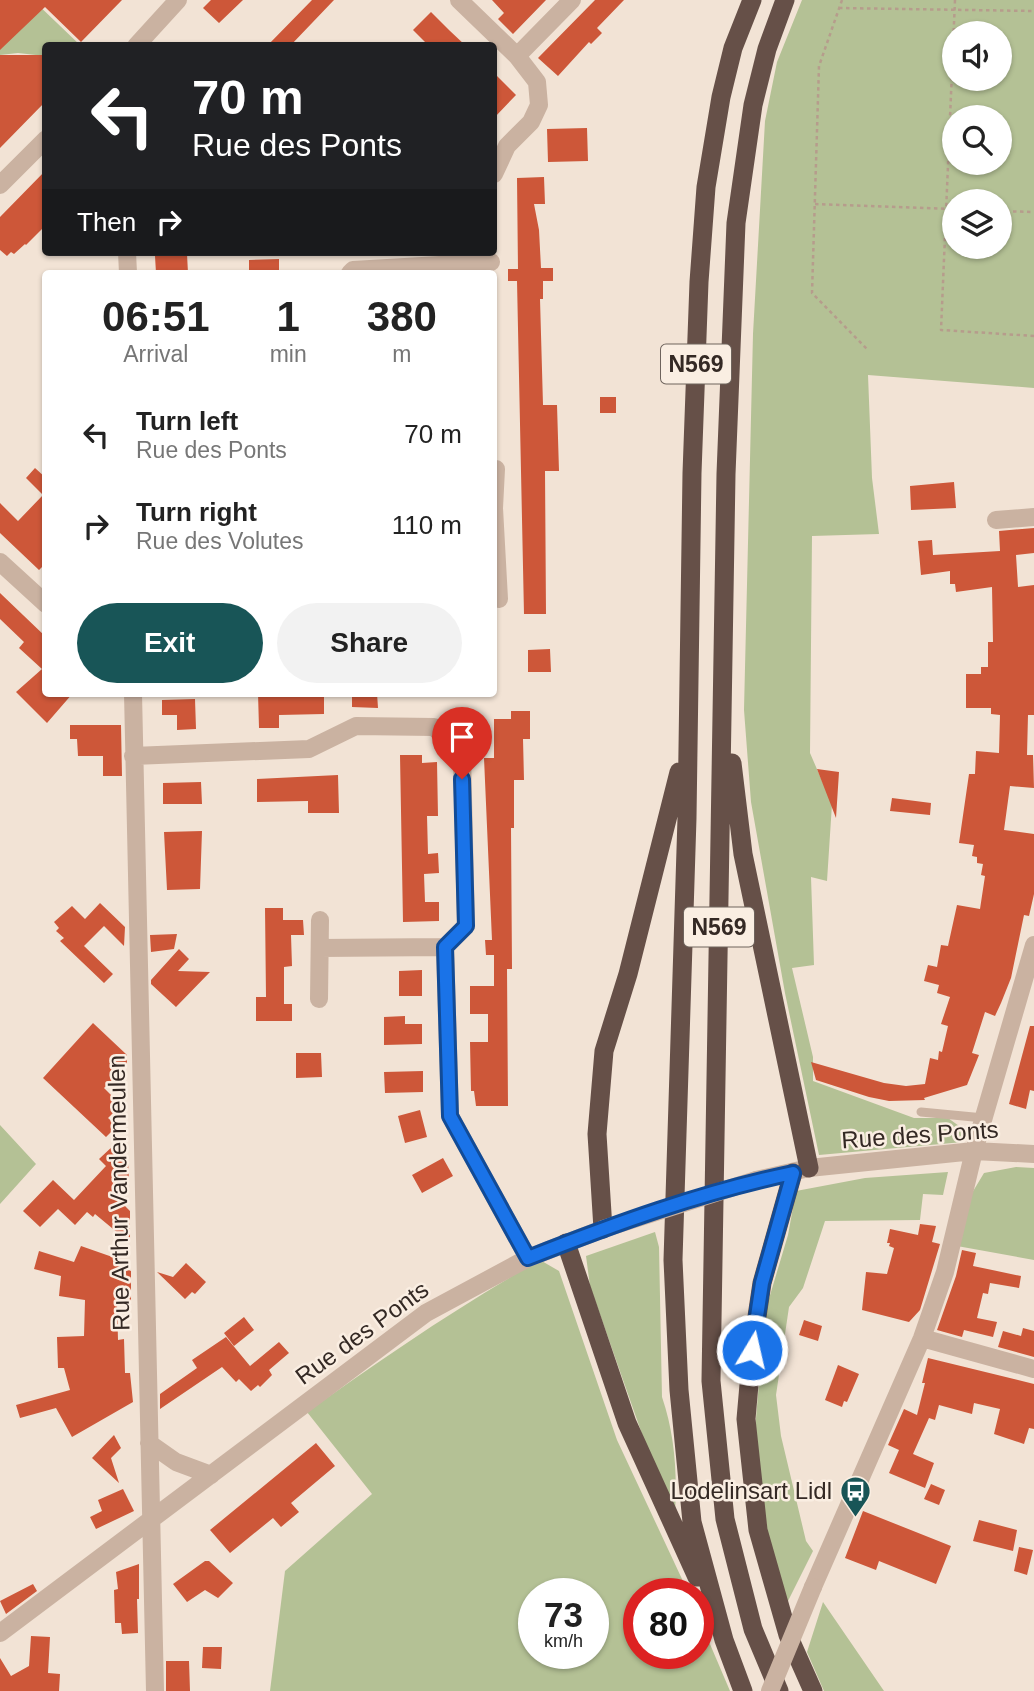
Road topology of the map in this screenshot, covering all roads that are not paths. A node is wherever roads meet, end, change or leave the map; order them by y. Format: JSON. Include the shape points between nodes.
{"nodes":[{"id":1,"x":178,"y":0,"type":"edge"},
{"id":2,"x":459,"y":0,"type":"edge"},
{"id":3,"x":572,"y":0,"type":"edge"},
{"id":4,"x":752,"y":0,"type":"edge"},
{"id":5,"x":785,"y":0,"type":"edge"},
{"id":6,"x":140,"y":42,"type":"edge"},
{"id":7,"x":517,"y":56,"type":"junction"},
{"id":8,"x":42,"y":143,"type":"edge"},
{"id":9,"x":497,"y":168,"type":"edge"},
{"id":10,"x":0,"y":185,"type":"edge"},
{"id":11,"x":491,"y":262,"type":"edge"},
{"id":12,"x":353,"y":270,"type":"edge"},
{"id":13,"x":1034,"y":517,"type":"edge"},
{"id":14,"x":996,"y":520,"type":"dead end"},
{"id":15,"x":0,"y":562,"type":"edge"},
{"id":16,"x":497,"y":563,"type":"edge"},
{"id":17,"x":499,"y":599,"type":"dead end"},
{"id":18,"x":42,"y":600,"type":"edge"},
{"id":19,"x":133,"y":697,"type":"edge"},
{"id":20,"x":723,"y":697,"type":"junction"},
{"id":21,"x":688,"y":734,"type":"junction"},
{"id":22,"x":134,"y":756,"type":"junction"},
{"id":23,"x":320,"y":920,"type":"dead end"},
{"id":24,"x":1034,"y":945,"type":"edge"},
{"id":25,"x":445,"y":947,"type":"junction"},
{"id":26,"x":320,"y":948,"type":"junction"},
{"id":27,"x":319,"y":999,"type":"dead end"},
{"id":28,"x":921,"y":1112,"type":"dead end"},
{"id":29,"x":984,"y":1118,"type":"junction"},
{"id":30,"x":974,"y":1150,"type":"junction"},
{"id":31,"x":1034,"y":1154,"type":"edge"},
{"id":32,"x":801,"y":1170,"type":"junction"},
{"id":33,"x":603,"y":1229,"type":"junction"},
{"id":34,"x":566,"y":1243,"type":"junction"},
{"id":35,"x":528,"y":1258,"type":"junction"},
{"id":36,"x":922,"y":1338,"type":"junction"},
{"id":37,"x":1034,"y":1369,"type":"edge"},
{"id":38,"x":149,"y":1443,"type":"junction"},
{"id":39,"x":211,"y":1475,"type":"junction"},
{"id":40,"x":151,"y":1519,"type":"junction"},
{"id":41,"x":722,"y":1632,"type":"junction"},
{"id":42,"x":0,"y":1633,"type":"edge"},
{"id":43,"x":155,"y":1691,"type":"edge"},
{"id":44,"x":743,"y":1691,"type":"edge"},
{"id":45,"x":770,"y":1691,"type":"edge"},
{"id":46,"x":779,"y":1691,"type":"edge"},
{"id":47,"x":813,"y":1691,"type":"edge"}],
"edges":[{"from":1,"to":6,"type":"street"},
{"from":2,"to":7,"type":"street"},
{"from":3,"to":7,"type":"street"},
{"from":4,"to":21,"type":"highway","number":"N569","via":[[720,97],[706,187],[692,473]]},
{"from":5,"to":20,"type":"highway","number":"N569","via":[[753,105],[736,223]]},
{"from":7,"to":9,"type":"street","via":[[537,82],[539,105],[531,122],[507,146]]},
{"from":8,"to":10,"type":"street"},
{"from":11,"to":12,"type":"street"},
{"from":13,"to":14,"type":"street"},
{"from":15,"to":18,"type":"street"},
{"from":16,"to":17,"type":"street"},
{"from":19,"to":22,"type":"street","name":"Rue Arthur Vandermeulen"},
{"from":20,"to":32,"type":"highway","via":[[743,854]]},
{"from":20,"to":46,"type":"highway","number":"N569","via":[[711,1381],[724,1519],[753,1629]]},
{"from":21,"to":33,"type":"highway","via":[[643,920],[604,1051],[597,1134]]},
{"from":21,"to":41,"type":"highway","number":"N569","via":[[673,1259],[692,1522]]},
{"from":22,"to":25,"type":"street","via":[[309,750],[356,726],[434,727],[462,755],[466,926]]},
{"from":22,"to":38,"type":"street","name":"Rue Arthur Vandermeulen"},
{"from":23,"to":26,"type":"street"},
{"from":24,"to":29,"type":"street"},
{"from":25,"to":26,"type":"street"},
{"from":25,"to":35,"type":"street","via":[[450,1116]]},
{"from":26,"to":27,"type":"street"},
{"from":28,"to":29,"type":"lane"},
{"from":29,"to":30,"type":"street"},
{"from":30,"to":31,"type":"street","name":"Rue des Ponts"},
{"from":30,"to":32,"type":"street","name":"Rue des Ponts"},
{"from":30,"to":36,"type":"street","via":[[945,1272]]},
{"from":32,"to":33,"type":"street","name":"Rue des Ponts","bridge":true},
{"from":32,"to":47,"type":"highway","via":[[762,1283],[746,1419],[758,1530],[788,1635]]},
{"from":33,"to":34,"type":"street","name":"Rue des Ponts"},
{"from":34,"to":35,"type":"street","name":"Rue des Ponts"},
{"from":34,"to":41,"type":"highway","via":[[627,1423]]},
{"from":35,"to":39,"type":"street","name":"Rue des Ponts","via":[[426,1312]]},
{"from":36,"to":37,"type":"street"},
{"from":36,"to":45,"type":"street","bridge":true},
{"from":38,"to":39,"type":"street","via":[[176,1462]]},
{"from":38,"to":40,"type":"street","name":"Rue Arthur Vandermeulen"},
{"from":39,"to":40,"type":"street","name":"Rue des Ponts"},
{"from":40,"to":42,"type":"street","name":"Rue des Ponts"},
{"from":40,"to":43,"type":"street","name":"Rue Arthur Vandermeulen"},
{"from":41,"to":44,"type":"highway","number":"N569"}]}
